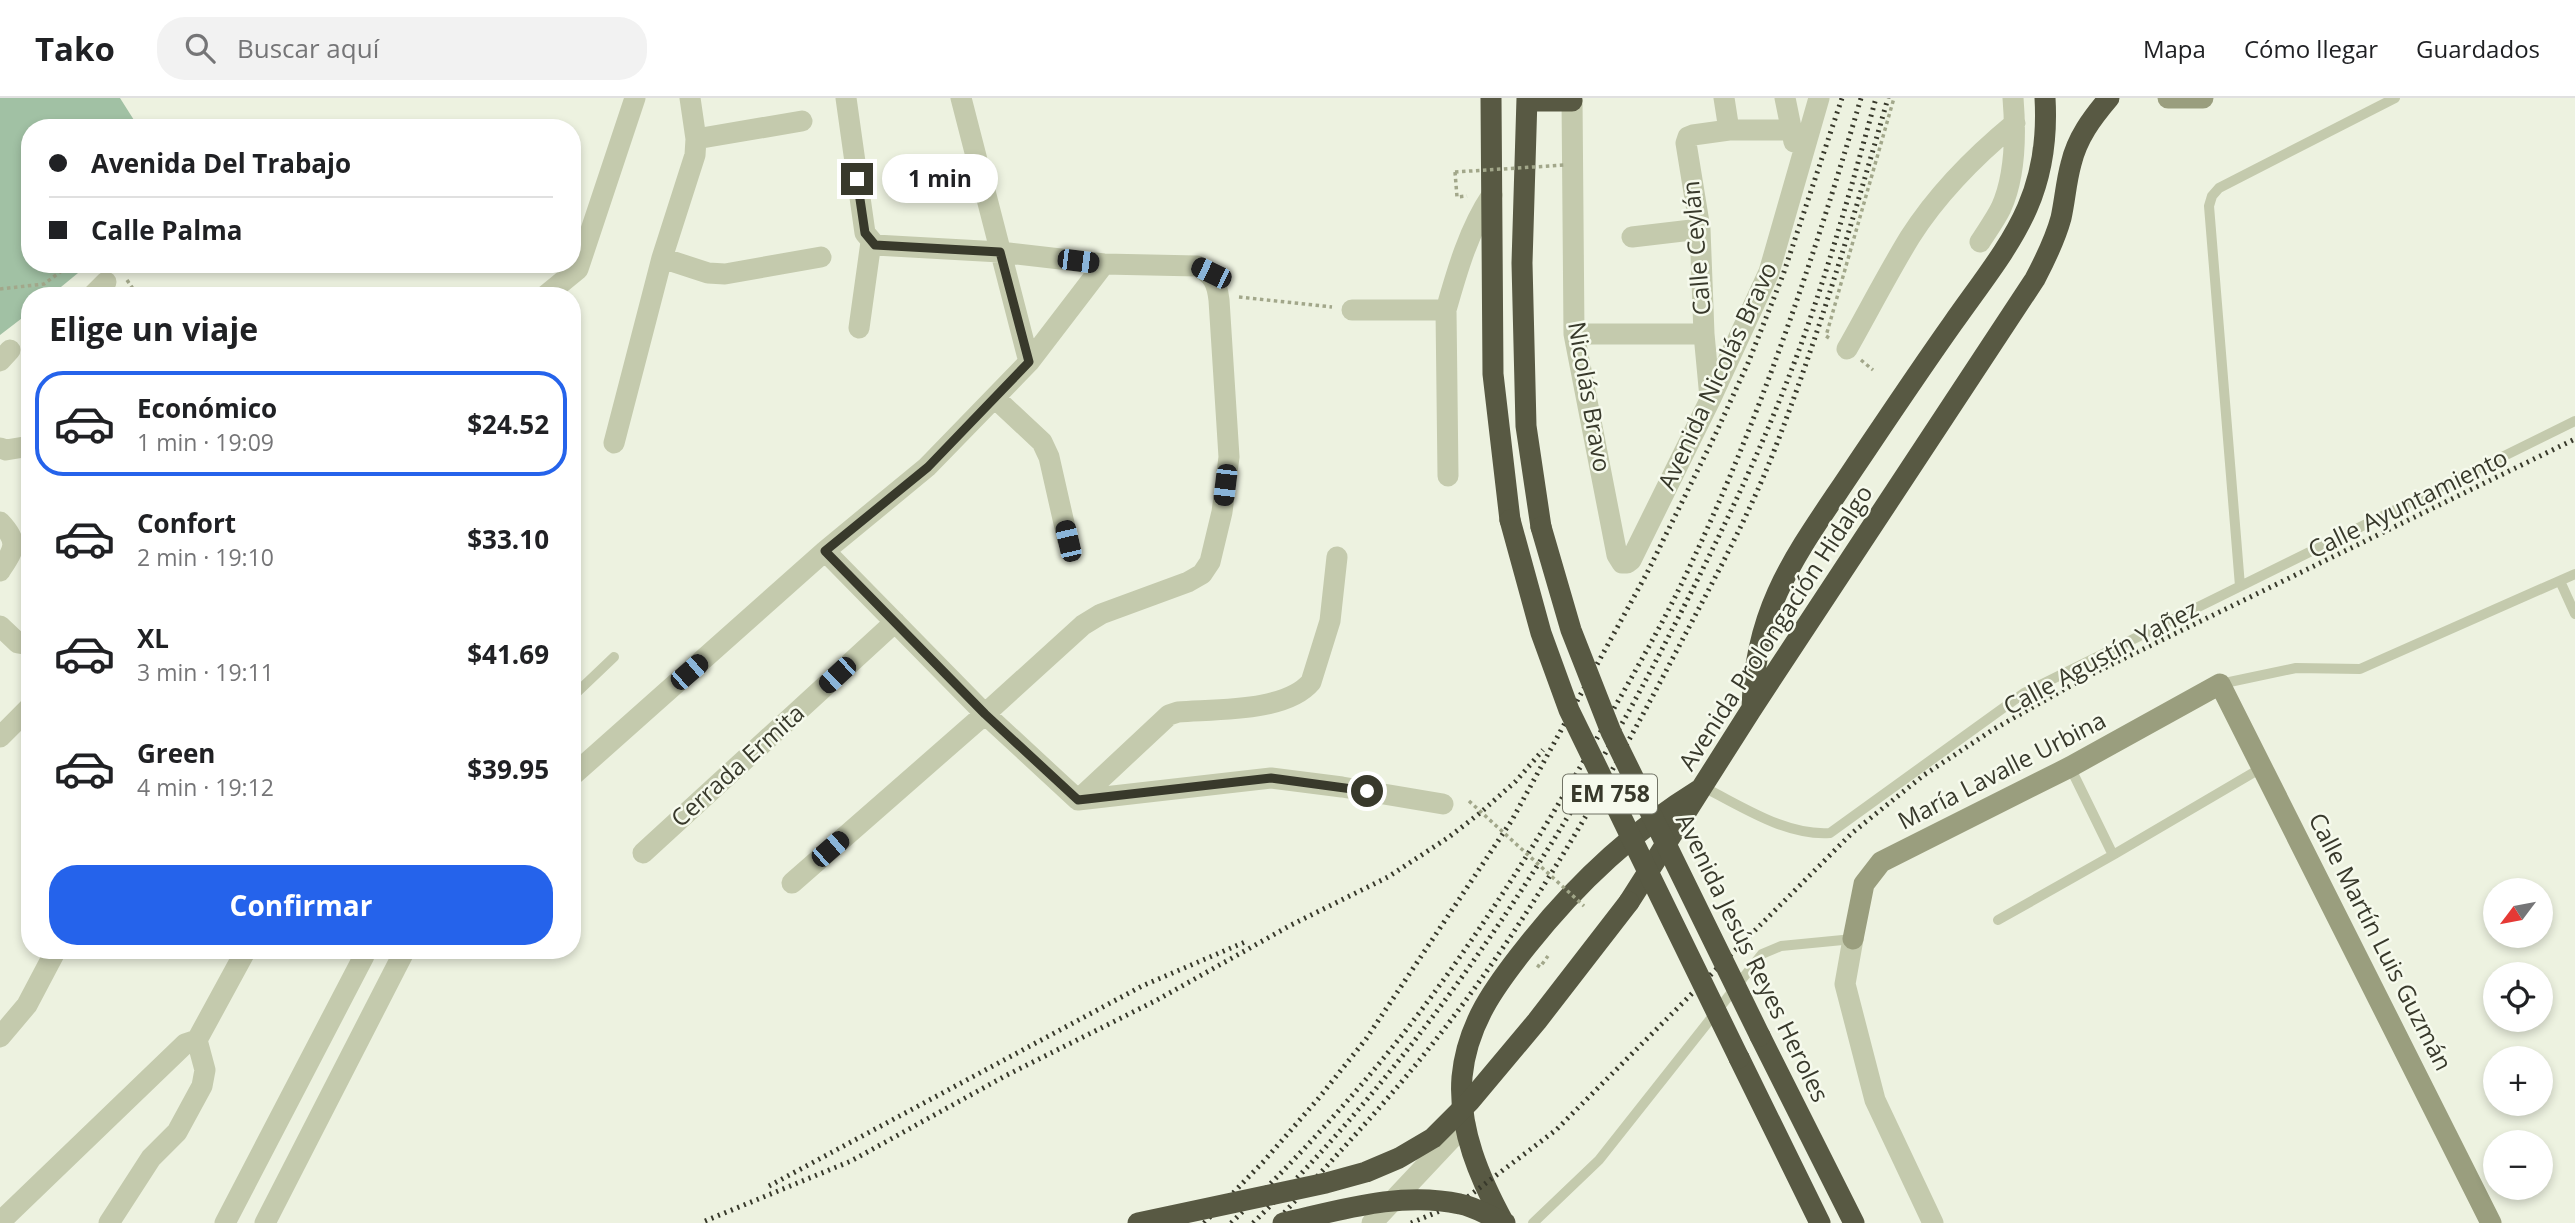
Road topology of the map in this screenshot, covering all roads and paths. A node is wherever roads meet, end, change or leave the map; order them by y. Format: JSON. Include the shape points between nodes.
{"nodes":[{"id":1,"x":635,"y":98,"type":"edge"},
{"id":2,"x":690,"y":98,"type":"edge"},
{"id":3,"x":846,"y":98,"type":"edge"},
{"id":4,"x":961,"y":98,"type":"edge"},
{"id":5,"x":1491,"y":98,"type":"edge"},
{"id":6,"x":1724,"y":98,"type":"edge"},
{"id":7,"x":1785,"y":98,"type":"edge"},
{"id":8,"x":1819,"y":98,"type":"edge"},
{"id":9,"x":1894,"y":98,"type":"edge"},
{"id":10,"x":2013,"y":98,"type":"edge"},
{"id":11,"x":2045,"y":98,"type":"edge"},
{"id":12,"x":2109,"y":98,"type":"edge"},
{"id":13,"x":2168,"y":98,"type":"edge"},
{"id":14,"x":2203,"y":98,"type":"edge"},
{"id":15,"x":2395,"y":98,"type":"edge"},
{"id":16,"x":1572,"y":99,"type":"edge"},
{"id":17,"x":1527,"y":100,"type":"edge"},
{"id":18,"x":802,"y":121,"type":"dead end"},
{"id":19,"x":2015,"y":123,"type":"junction"},
{"id":20,"x":1730,"y":130,"type":"junction"},
{"id":21,"x":1791,"y":130,"type":"junction"},
{"id":22,"x":696,"y":139,"type":"junction"},
{"id":23,"x":1565,"y":164,"type":"dead end"},
{"id":24,"x":1799,"y":168,"type":"junction"},
{"id":25,"x":1492,"y":195,"type":"junction"},
{"id":26,"x":1457,"y":197,"type":"dead end"},
{"id":27,"x":1700,"y":229,"type":"junction"},
{"id":28,"x":1632,"y":237,"type":"dead end"},
{"id":29,"x":871,"y":242,"type":"junction"},
{"id":30,"x":1980,"y":242,"type":"dead end"},
{"id":31,"x":1000,"y":252,"type":"junction"},
{"id":32,"x":821,"y":257,"type":"dead end"},
{"id":33,"x":662,"y":258,"type":"junction"},
{"id":34,"x":581,"y":260,"type":"edge"},
{"id":35,"x":1104,"y":264,"type":"junction"},
{"id":36,"x":59,"y":273,"type":"edge"},
{"id":37,"x":573,"y":273,"type":"edge"},
{"id":38,"x":21,"y":287,"type":"edge"},
{"id":39,"x":22,"y":287,"type":"edge"},
{"id":40,"x":556,"y":287,"type":"edge"},
{"id":41,"x":1216,"y":288,"type":"junction"},
{"id":42,"x":0,"y":289,"type":"edge"},
{"id":43,"x":1352,"y":310,"type":"joint"},
{"id":44,"x":1446,"y":310,"type":"junction"},
{"id":45,"x":859,"y":328,"type":"dead end"},
{"id":46,"x":1574,"y":334,"type":"junction"},
{"id":47,"x":1704,"y":334,"type":"junction"},
{"id":48,"x":1847,"y":349,"type":"junction"},
{"id":49,"x":1029,"y":362,"type":"junction"},
{"id":50,"x":1873,"y":370,"type":"dead end"},
{"id":51,"x":995,"y":398,"type":"junction"},
{"id":52,"x":1710,"y":400,"type":"junction"},
{"id":53,"x":2575,"y":421,"type":"edge"},
{"id":54,"x":614,"y":443,"type":"dead end"},
{"id":55,"x":0,"y":448,"type":"edge"},
{"id":56,"x":21,"y":448,"type":"edge"},
{"id":57,"x":1448,"y":476,"type":"dead end"},
{"id":58,"x":0,"y":522,"type":"edge"},
{"id":59,"x":1068,"y":541,"type":"dead end"},
{"id":60,"x":825,"y":551,"type":"junction"},
{"id":61,"x":1337,"y":557,"type":"dead end"},
{"id":62,"x":1622,"y":563,"type":"joint"},
{"id":63,"x":0,"y":571,"type":"edge"},
{"id":64,"x":2575,"y":574,"type":"edge"},
{"id":65,"x":2560,"y":581,"type":"junction"},
{"id":66,"x":2240,"y":586,"type":"junction"},
{"id":67,"x":2575,"y":614,"type":"edge"},
{"id":68,"x":895,"y":622,"type":"junction"},
{"id":69,"x":0,"y":626,"type":"edge"},
{"id":70,"x":21,"y":644,"type":"edge"},
{"id":71,"x":614,"y":657,"type":"dead end"},
{"id":72,"x":2220,"y":684,"type":"junction"},
{"id":73,"x":581,"y":688,"type":"edge"},
{"id":74,"x":1751,"y":710,"type":"junction"},
{"id":75,"x":21,"y":714,"type":"edge"},
{"id":76,"x":985,"y":714,"type":"junction"},
{"id":77,"x":4,"y":728,"type":"edge"},
{"id":78,"x":2070,"y":767,"type":"junction"},
{"id":79,"x":2263,"y":767,"type":"junction"},
{"id":80,"x":581,"y":768,"type":"edge"},
{"id":81,"x":1703,"y":787,"type":"junction"},
{"id":82,"x":1078,"y":800,"type":"junction"},
{"id":83,"x":1469,"y":801,"type":"dead end"},
{"id":84,"x":1443,"y":804,"type":"dead end"},
{"id":85,"x":643,"y":853,"type":"dead end"},
{"id":86,"x":2113,"y":855,"type":"junction"},
{"id":87,"x":792,"y":883,"type":"dead end"},
{"id":88,"x":1584,"y":906,"type":"dead end"},
{"id":89,"x":1998,"y":920,"type":"dead end"},
{"id":90,"x":1853,"y":939,"type":"junction"},
{"id":91,"x":51,"y":959,"type":"edge"},
{"id":92,"x":241,"y":959,"type":"edge"},
{"id":93,"x":362,"y":959,"type":"edge"},
{"id":94,"x":400,"y":959,"type":"edge"},
{"id":95,"x":0,"y":1037,"type":"edge"},
{"id":96,"x":197,"y":1040,"type":"junction"},
{"id":97,"x":1465,"y":1124,"type":"junction"},
{"id":98,"x":0,"y":1222,"type":"edge"},
{"id":99,"x":109,"y":1223,"type":"edge"},
{"id":100,"x":225,"y":1223,"type":"edge"},
{"id":101,"x":265,"y":1223,"type":"edge"},
{"id":102,"x":1138,"y":1223,"type":"edge"},
{"id":103,"x":1283,"y":1223,"type":"edge"},
{"id":104,"x":1372,"y":1223,"type":"edge"},
{"id":105,"x":1505,"y":1223,"type":"edge"},
{"id":106,"x":1533,"y":1223,"type":"edge"},
{"id":107,"x":1819,"y":1223,"type":"edge"},
{"id":108,"x":1854,"y":1223,"type":"edge"},
{"id":109,"x":1933,"y":1223,"type":"edge"},
{"id":110,"x":2491,"y":1223,"type":"edge"}],
"edges":[{"from":1,"to":34,"type":"street"},
{"from":2,"to":22,"type":"street"},
{"from":3,"to":29,"type":"street","via":[[865,233]]},
{"from":4,"to":31,"type":"street"},
{"from":5,"to":25,"type":"highway","number":"EM 758"},
{"from":6,"to":20,"type":"street"},
{"from":7,"to":21,"type":"street"},
{"from":8,"to":24,"type":"street","name":"Avenida Nicolás Bravo"},
{"from":9,"to":48,"type":"path","via":[[1826,336]]},
{"from":10,"to":19,"type":"street"},
{"from":11,"to":74,"type":"highway","via":[[2043,166],[2028,209],[1782,579],[1762,629]]},
{"from":12,"to":74,"type":"highway","name":"Avenida Prolongación Hidalgo","via":[[2077,145],[2060,220],[2035,279]]},
{"from":13,"to":14,"type":"street"},
{"from":15,"to":66,"type":"lane","via":[[2219,188],[2208,206]]},
{"from":16,"to":17,"type":"highway"},
{"from":16,"to":46,"type":"street","name":"Nicolás Bravo"},
{"from":17,"to":108,"type":"highway","name":"Avenida Jesús Reyes Heroles","number":"EM 758","bridge":true,"via":[[1522,263],[1526,426],[1541,527],[1571,631],[1606,720]]},
{"from":18,"to":22,"type":"street"},
{"from":19,"to":30,"type":"street","via":[[2010,178],[2001,208]]},
{"from":19,"to":48,"type":"street","via":[[1948,186],[1911,235]]},
{"from":20,"to":21,"type":"street"},
{"from":20,"to":27,"type":"street","name":"Calle Ceylán","via":[[1688,137],[1686,143]]},
{"from":21,"to":24,"type":"street"},
{"from":22,"to":33,"type":"street"},
{"from":23,"to":26,"type":"path","bridge":true,"via":[[1455,172]]},
{"from":24,"to":52,"type":"street","name":"Avenida Nicolás Bravo","via":[[1769,272]]},
{"from":25,"to":44,"type":"street","via":[[1476,224]]},
{"from":25,"to":107,"type":"highway","number":"EM 758","bridge":true,"via":[[1493,374],[1510,520],[1536,620],[1569,710]]},
{"from":27,"to":28,"type":"street"},
{"from":27,"to":47,"type":"street","name":"Calle Ceylán"},
{"from":29,"to":31,"type":"street","via":[[885,247]]},
{"from":29,"to":45,"type":"street"},
{"from":31,"to":35,"type":"street"},
{"from":31,"to":49,"type":"street"},
{"from":32,"to":33,"type":"street","via":[[725,274]]},
{"from":33,"to":54,"type":"street"},
{"from":35,"to":41,"type":"street","via":[[1197,267],[1211,273]]},
{"from":35,"to":49,"type":"street"},
{"from":36,"to":39,"type":"path","via":[[44,285]]},
{"from":37,"to":40,"type":"street"},
{"from":38,"to":42,"type":"path"},
{"from":41,"to":43,"type":"path"},
{"from":41,"to":76,"type":"street","via":[[1229,457],[1210,562],[1188,582],[1083,625]]},
{"from":43,"to":44,"type":"street"},
{"from":44,"to":57,"type":"street"},
{"from":46,"to":47,"type":"street"},
{"from":46,"to":62,"type":"street","name":"Nicolás Bravo"},
{"from":47,"to":52,"type":"street","name":"Calle Ceylán"},
{"from":48,"to":50,"type":"path"},
{"from":49,"to":51,"type":"street"},
{"from":51,"to":59,"type":"street","via":[[1042,442]]},
{"from":51,"to":60,"type":"street","via":[[928,467]]},
{"from":52,"to":62,"type":"street","name":"Avenida Nicolás Bravo","via":[[1631,560]]},
{"from":53,"to":66,"type":"lane","name":"Calle Ayuntamiento"},
{"from":55,"to":56,"type":"street"},
{"from":58,"to":63,"type":"street","via":[[14,541],[14,550]]},
{"from":60,"to":68,"type":"street"},
{"from":60,"to":80,"type":"street"},
{"from":61,"to":82,"type":"street","via":[[1330,621],[1311,682],[1304,690],[1260,705],[1169,716]]},
{"from":64,"to":65,"type":"lane"},
{"from":65,"to":67,"type":"lane"},
{"from":65,"to":72,"type":"lane","via":[[2360,669],[2297,668]]},
{"from":66,"to":81,"type":"lane","name":"Calle Agustín Yañez","via":[[2024,693],[1830,834],[1781,825]]},
{"from":68,"to":76,"type":"street"},
{"from":68,"to":85,"type":"street","name":"Cerrada Ermita"},
{"from":69,"to":70,"type":"street"},
{"from":71,"to":73,"type":"lane"},
{"from":72,"to":78,"type":"street","name":"María Lavalle Urbina"},
{"from":72,"to":79,"type":"street","name":"Calle Martín Luis Guzmán"},
{"from":74,"to":81,"type":"highway","name":"Avenida Prolongación Hidalgo"},
{"from":75,"to":77,"type":"street"},
{"from":76,"to":82,"type":"street"},
{"from":76,"to":87,"type":"street"},
{"from":78,"to":86,"type":"lane"},
{"from":78,"to":90,"type":"street","name":"María Lavalle Urbina","via":[[1881,862],[1864,884]]},
{"from":79,"to":86,"type":"lane"},
{"from":79,"to":110,"type":"street","name":"Calle Martín Luis Guzmán"},
{"from":81,"to":97,"type":"highway","via":[[1649,822],[1603,860],[1553,913],[1498,983],[1478,1017],[1466,1054],[1462,1077]]},
{"from":81,"to":102,"type":"highway","name":"Avenida Prolongación Hidalgo","bridge":true,"via":[[1629,902],[1470,1101],[1433,1138],[1366,1172]]},
{"from":82,"to":84,"type":"street","via":[[1271,778]]},
{"from":83,"to":88,"type":"path","bridge":true},
{"from":86,"to":89,"type":"lane"},
{"from":90,"to":106,"type":"lane","via":[[1781,946],[1762,954],[1599,1160]]},
{"from":90,"to":109,"type":"street","via":[[1845,984],[1875,1100]]},
{"from":91,"to":95,"type":"street","via":[[27,1005]]},
{"from":92,"to":96,"type":"street"},
{"from":93,"to":100,"type":"street"},
{"from":94,"to":101,"type":"street"},
{"from":96,"to":98,"type":"street","via":[[185,1044]]},
{"from":96,"to":99,"type":"street","via":[[205,1070],[202,1086],[177,1132],[151,1158]]},
{"from":97,"to":104,"type":"street"},
{"from":97,"to":105,"type":"highway","via":[[1480,1174]]},
{"from":103,"to":105,"type":"highway","bridge":true,"via":[[1421,1198],[1463,1204]]}]}
